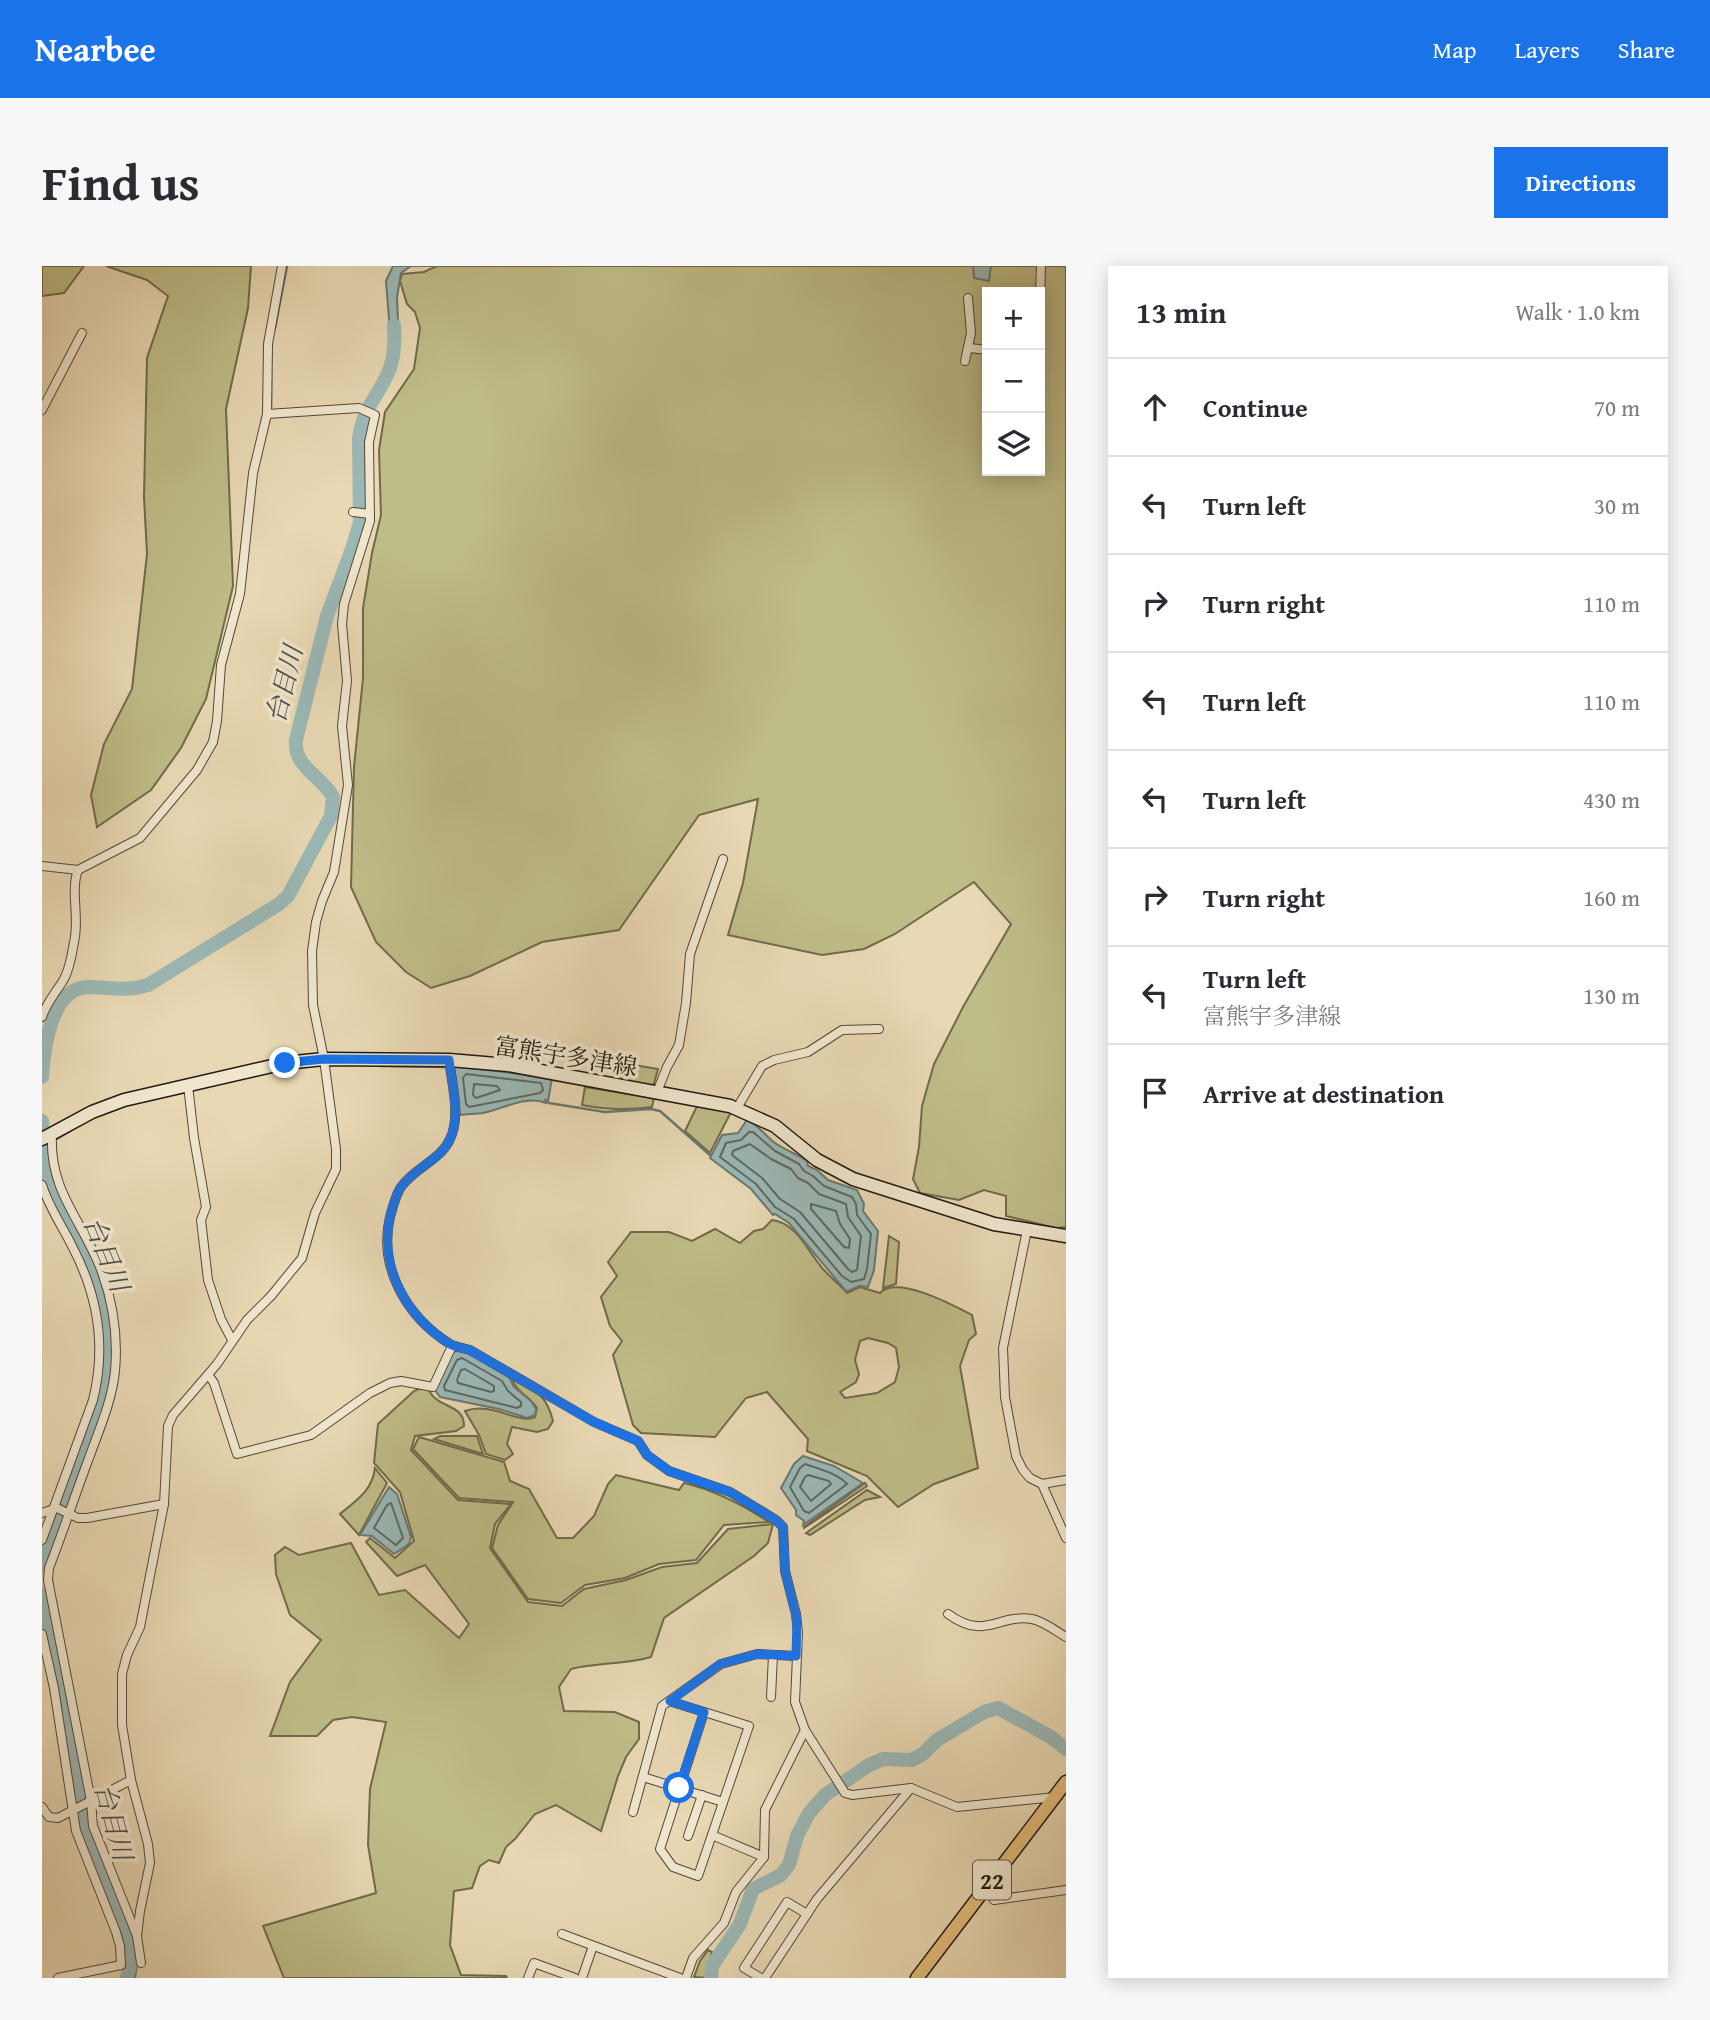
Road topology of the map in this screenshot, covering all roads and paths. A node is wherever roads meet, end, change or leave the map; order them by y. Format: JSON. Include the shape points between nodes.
{"nodes":[{"id":1,"x":282,"y":266,"type":"edge"},
{"id":2,"x":1041,"y":266,"type":"edge"},
{"id":3,"x":1040,"y":287,"type":"edge"},
{"id":4,"x":968,"y":298,"type":"dead end"},
{"id":5,"x":82,"y":333,"type":"dead end"},
{"id":6,"x":970,"y":348,"type":"junction"},
{"id":7,"x":982,"y":349,"type":"edge"},
{"id":8,"x":965,"y":362,"type":"dead end"},
{"id":9,"x":42,"y":410,"type":"edge"},
{"id":10,"x":267,"y":414,"type":"junction"},
{"id":11,"x":355,"y":512,"type":"dead end"},
{"id":12,"x":368,"y":514,"type":"junction"},
{"id":13,"x":723,"y":859,"type":"dead end"},
{"id":14,"x":42,"y":866,"type":"edge"},
{"id":15,"x":78,"y":870,"type":"junction"},
{"id":16,"x":42,"y":1017,"type":"edge"},
{"id":17,"x":880,"y":1029,"type":"dead end"},
{"id":18,"x":324,"y":1063,"type":"junction"},
{"id":19,"x":449,"y":1065,"type":"junction"},
{"id":20,"x":188,"y":1089,"type":"junction"},
{"id":21,"x":657,"y":1092,"type":"junction"},
{"id":22,"x":737,"y":1108,"type":"junction"},
{"id":23,"x":48,"y":1136,"type":"edge"},
{"id":24,"x":42,"y":1185,"type":"edge"},
{"id":25,"x":1027,"y":1230,"type":"junction"},
{"id":26,"x":1066,"y":1236,"type":"edge"},
{"id":27,"x":101,"y":1338,"type":"junction"},
{"id":28,"x":114,"y":1338,"type":"junction"},
{"id":29,"x":232,"y":1340,"type":"junction"},
{"id":30,"x":452,"y":1346,"type":"junction"},
{"id":31,"x":208,"y":1376,"type":"junction"},
{"id":32,"x":1066,"y":1480,"type":"edge"},
{"id":33,"x":1042,"y":1483,"type":"junction"},
{"id":34,"x":164,"y":1504,"type":"junction"},
{"id":35,"x":55,"y":1508,"type":"junction"},
{"id":36,"x":42,"y":1513,"type":"edge"},
{"id":37,"x":68,"y":1513,"type":"junction"},
{"id":38,"x":1066,"y":1538,"type":"edge"},
{"id":39,"x":42,"y":1540,"type":"edge"},
{"id":40,"x":948,"y":1614,"type":"dead end"},
{"id":41,"x":42,"y":1633,"type":"edge"},
{"id":42,"x":1066,"y":1637,"type":"edge"},
{"id":43,"x":773,"y":1655,"type":"junction"},
{"id":44,"x":796,"y":1656,"type":"junction"},
{"id":45,"x":771,"y":1697,"type":"dead end"},
{"id":46,"x":670,"y":1701,"type":"junction"},
{"id":47,"x":704,"y":1712,"type":"junction"},
{"id":48,"x":805,"y":1730,"type":"junction"},
{"id":49,"x":643,"y":1777,"type":"junction"},
{"id":50,"x":131,"y":1780,"type":"junction"},
{"id":51,"x":1066,"y":1782,"type":"edge"},
{"id":52,"x":679,"y":1788,"type":"junction"},
{"id":53,"x":911,"y":1788,"type":"junction"},
{"id":54,"x":702,"y":1795,"type":"junction"},
{"id":55,"x":1056,"y":1797,"type":"junction"},
{"id":56,"x":90,"y":1801,"type":"junction"},
{"id":57,"x":723,"y":1802,"type":"junction"},
{"id":58,"x":42,"y":1807,"type":"edge"},
{"id":59,"x":74,"y":1809,"type":"junction"},
{"id":60,"x":633,"y":1812,"type":"dead end"},
{"id":61,"x":712,"y":1835,"type":"junction"},
{"id":62,"x":688,"y":1836,"type":"dead end"},
{"id":63,"x":764,"y":1857,"type":"junction"},
{"id":64,"x":1066,"y":1890,"type":"edge"},
{"id":65,"x":994,"y":1900,"type":"dead end"},
{"id":66,"x":807,"y":1914,"type":"junction"},
{"id":67,"x":562,"y":1934,"type":"dead end"},
{"id":68,"x":138,"y":1936,"type":"junction"},
{"id":69,"x":593,"y":1946,"type":"junction"},
{"id":70,"x":122,"y":1955,"type":"junction"},
{"id":71,"x":58,"y":1978,"type":"edge"},
{"id":72,"x":528,"y":1978,"type":"edge"},
{"id":73,"x":575,"y":1978,"type":"edge"},
{"id":74,"x":582,"y":1978,"type":"edge"},
{"id":75,"x":680,"y":1978,"type":"edge"},
{"id":76,"x":686,"y":1978,"type":"edge"},
{"id":77,"x":763,"y":1978,"type":"edge"},
{"id":78,"x":917,"y":1978,"type":"edge"}],
"edges":[{"from":1,"to":10,"type":"street","via":[[268,344]]},
{"from":2,"to":3,"type":"street"},
{"from":4,"to":6,"type":"street"},
{"from":5,"to":9,"type":"street"},
{"from":6,"to":7,"type":"street"},
{"from":6,"to":8,"type":"street"},
{"from":10,"to":12,"type":"street","via":[[361,409],[375,415],[369,442]]},
{"from":10,"to":15,"type":"street","via":[[253,473],[240,594],[221,665],[213,743],[197,771],[140,838]]},
{"from":11,"to":12,"type":"street"},
{"from":12,"to":18,"type":"street","via":[[368,532],[343,614],[347,681],[342,726],[348,785],[334,872],[316,922],[312,951],[313,1005]]},
{"from":13,"to":21,"type":"street","via":[[690,954],[679,1045]]},
{"from":14,"to":15,"type":"street"},
{"from":15,"to":16,"type":"street","via":[[75,939],[66,974]]},
{"from":17,"to":22,"type":"street","via":[[842,1030],[808,1052],[762,1066]]},
{"from":18,"to":19,"type":"main road","name":"富熊宇多津線"},
{"from":18,"to":20,"type":"main road","name":"富熊宇多津線","via":[[285,1063]]},
{"from":18,"to":29,"type":"street","via":[[335,1169],[302,1258]]},
{"from":19,"to":21,"type":"main road","name":"富熊宇多津線","via":[[508,1065]]},
{"from":19,"to":30,"type":"street","via":[[455,1122],[449,1142],[400,1188],[387,1233],[393,1275],[401,1294],[416,1315]]},
{"from":20,"to":23,"type":"main road","name":"富熊宇多津線","via":[[109,1106]]},
{"from":20,"to":29,"type":"street","via":[[206,1207],[201,1220],[208,1280]]},
{"from":21,"to":22,"type":"main road","name":"富熊宇多津線"},
{"from":22,"to":25,"type":"main road","name":"富熊宇多津線","via":[[775,1126],[817,1160],[853,1179],[955,1213]]},
{"from":23,"to":28,"type":"street","via":[[59,1189],[109,1293]]},
{"from":24,"to":27,"type":"street","via":[[91,1287]]},
{"from":25,"to":26,"type":"main road","name":"富熊宇多津線"},
{"from":25,"to":33,"type":"street","via":[[1005,1334],[1004,1378],[1016,1456],[1030,1478]]},
{"from":27,"to":28,"type":"street"},
{"from":27,"to":35,"type":"street","via":[[93,1400]]},
{"from":28,"to":37,"type":"street","via":[[111,1390]]},
{"from":29,"to":31,"type":"street"},
{"from":30,"to":31,"type":"street","via":[[433,1387],[390,1383],[311,1435],[237,1454],[214,1382]]},
{"from":30,"to":44,"type":"street","via":[[470,1350],[594,1422],[638,1441],[647,1455],[669,1471],[730,1492],[776,1520],[783,1527],[785,1571],[796,1614]]},
{"from":31,"to":34,"type":"street","via":[[167,1426]]},
{"from":32,"to":33,"type":"street"},
{"from":33,"to":38,"type":"street"},
{"from":34,"to":37,"type":"street","via":[[87,1518]]},
{"from":34,"to":50,"type":"street","via":[[140,1628],[122,1674],[122,1725]]},
{"from":35,"to":36,"type":"street"},
{"from":35,"to":37,"type":"street"},
{"from":35,"to":39,"type":"street"},
{"from":37,"to":56,"type":"street","via":[[48,1580]]},
{"from":40,"to":42,"type":"street","via":[[977,1627],[1035,1620]]},
{"from":41,"to":59,"type":"street"},
{"from":43,"to":44,"type":"street"},
{"from":43,"to":45,"type":"street"},
{"from":43,"to":46,"type":"street","via":[[757,1654],[720,1664]]},
{"from":44,"to":48,"type":"street","via":[[795,1702]]},
{"from":46,"to":47,"type":"street"},
{"from":46,"to":49,"type":"street","via":[[662,1706]]},
{"from":47,"to":52,"type":"street"},
{"from":47,"to":57,"type":"street","via":[[749,1726]]},
{"from":48,"to":53,"type":"street","via":[[845,1793]]},
{"from":48,"to":63,"type":"street","via":[[765,1810]]},
{"from":49,"to":52,"type":"street"},
{"from":49,"to":60,"type":"street"},
{"from":50,"to":56,"type":"street"},
{"from":50,"to":68,"type":"street","via":[[150,1863]]},
{"from":51,"to":55,"type":"main road","number":"22"},
{"from":52,"to":54,"type":"street"},
{"from":52,"to":61,"type":"street","via":[[660,1849],[673,1867],[698,1876]]},
{"from":53,"to":55,"type":"street","via":[[957,1807]]},
{"from":53,"to":66,"type":"street"},
{"from":54,"to":57,"type":"street"},
{"from":54,"to":62,"type":"street"},
{"from":55,"to":78,"type":"main road","number":"22"},
{"from":56,"to":59,"type":"street"},
{"from":56,"to":68,"type":"street","via":[[97,1838]]},
{"from":57,"to":61,"type":"street"},
{"from":58,"to":59,"type":"street","via":[[53,1818]]},
{"from":59,"to":70,"type":"street","via":[[76,1831]]},
{"from":61,"to":63,"type":"street"},
{"from":63,"to":76,"type":"street","via":[[736,1892],[724,1923],[693,1958]]},
{"from":64,"to":65,"type":"street"},
{"from":66,"to":77,"type":"street"},
{"from":66,"to":77,"type":"street","via":[[787,1902],[744,1968]]},
{"from":67,"to":69,"type":"street"},
{"from":68,"to":70,"type":"street","via":[[140,1958]]},
{"from":69,"to":74,"type":"street"},
{"from":69,"to":75,"type":"street"},
{"from":70,"to":71,"type":"street","via":[[121,1965]]},
{"from":72,"to":73,"type":"street","via":[[534,1962]]}]}
